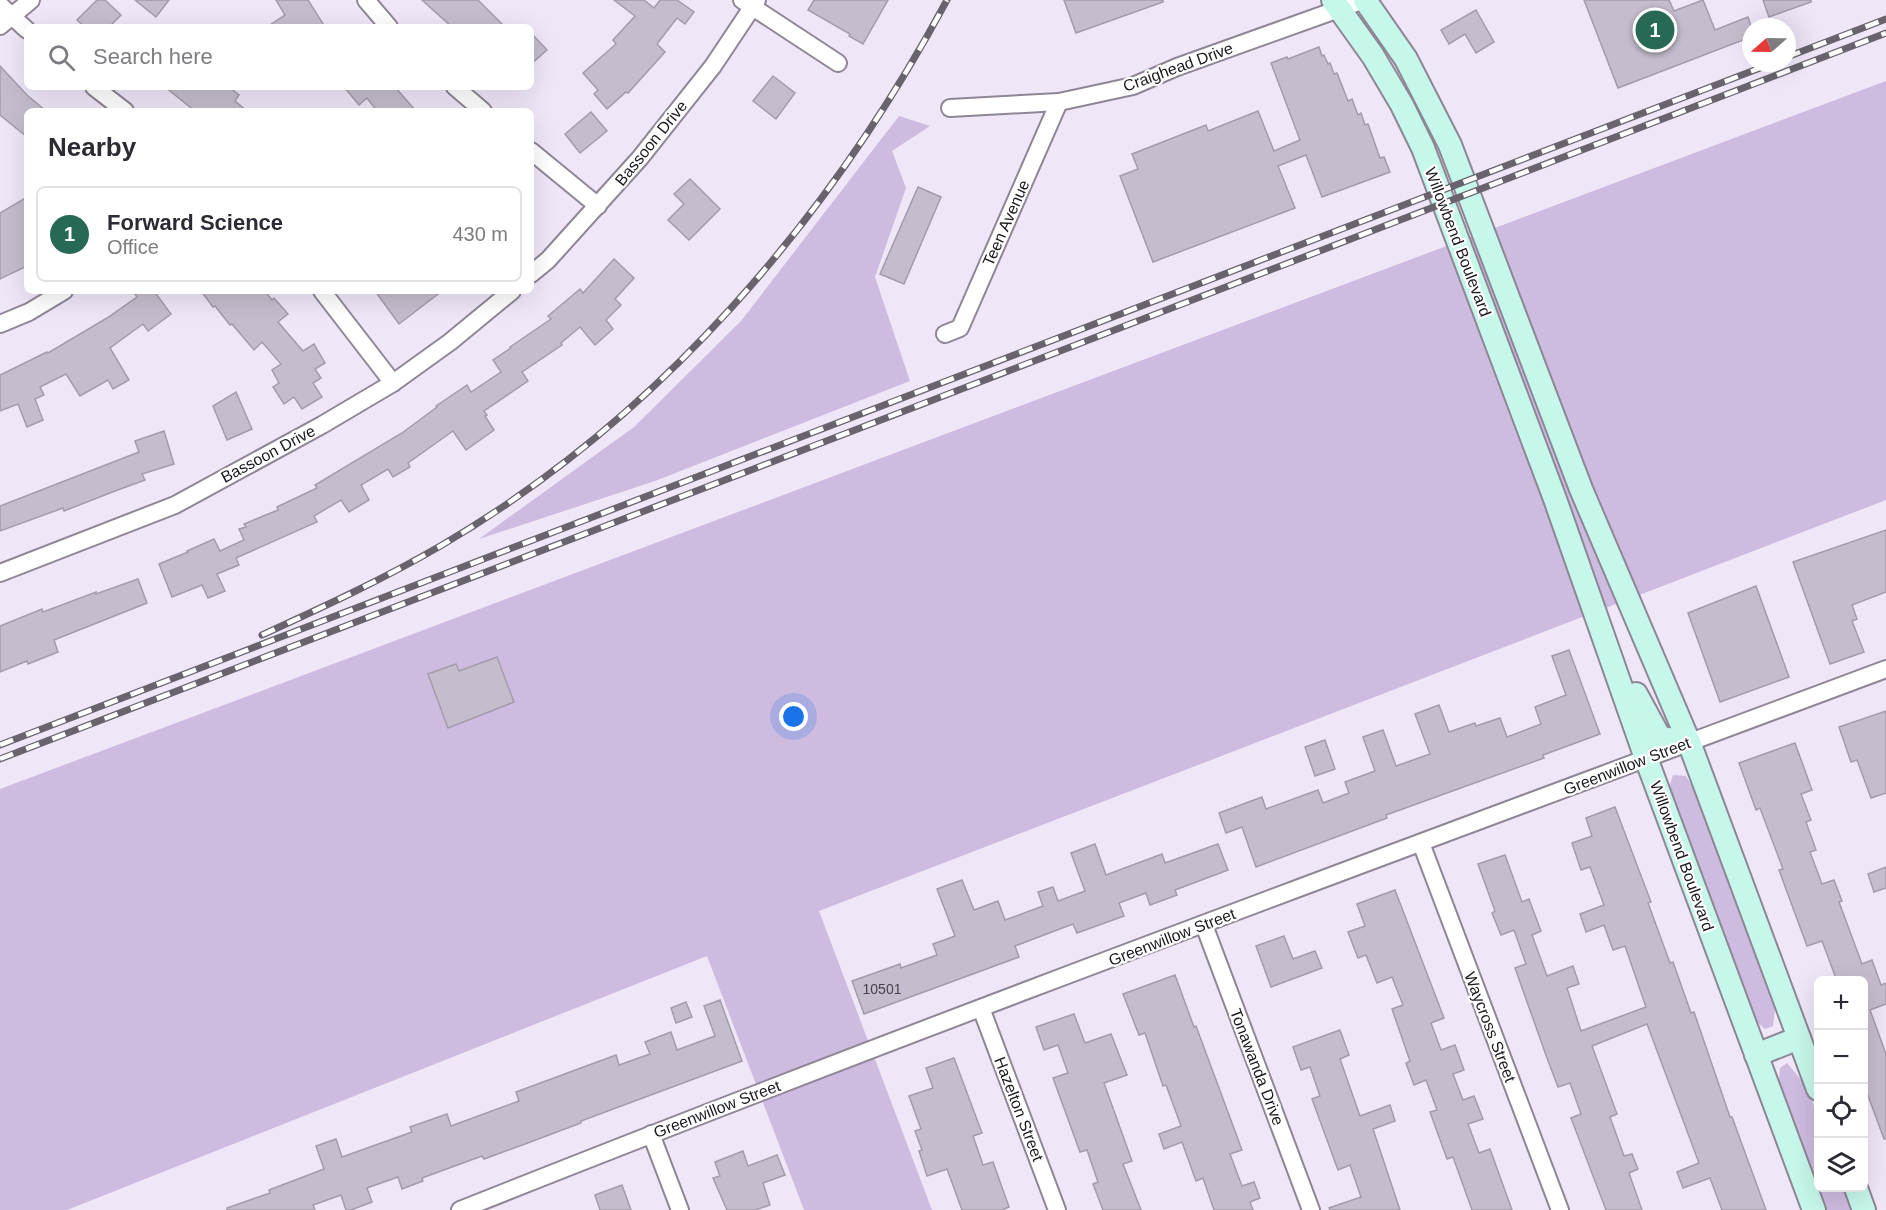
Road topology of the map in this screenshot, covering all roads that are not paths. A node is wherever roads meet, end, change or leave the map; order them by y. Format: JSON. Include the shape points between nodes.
{"nodes":[{"id":1,"x":31,"y":0,"type":"edge"},
{"id":2,"x":366,"y":0,"type":"edge"},
{"id":3,"x":1365,"y":0,"type":"edge"},
{"id":4,"x":751,"y":3,"type":"edge"},
{"id":5,"x":1335,"y":4,"type":"edge"},
{"id":6,"x":4,"y":16,"type":"edge"},
{"id":7,"x":386,"y":24,"type":"edge"},
{"id":8,"x":24,"y":28,"type":"edge"},
{"id":9,"x":838,"y":63,"type":"dead end"},
{"id":10,"x":98,"y":90,"type":"edge"},
{"id":11,"x":458,"y":90,"type":"edge"},
{"id":12,"x":1059,"y":102,"type":"junction"},
{"id":13,"x":121,"y":108,"type":"edge"},
{"id":14,"x":480,"y":108,"type":"edge"},
{"id":15,"x":950,"y":108,"type":"dead end"},
{"id":16,"x":534,"y":153,"type":"edge"},
{"id":17,"x":598,"y":206,"type":"junction"},
{"id":18,"x":534,"y":272,"type":"edge"},
{"id":19,"x":59,"y":294,"type":"edge"},
{"id":20,"x":324,"y":294,"type":"edge"},
{"id":21,"x":508,"y":294,"type":"edge"},
{"id":22,"x":0,"y":324,"type":"edge"},
{"id":23,"x":945,"y":334,"type":"dead end"},
{"id":24,"x":393,"y":383,"type":"junction"},
{"id":25,"x":1581,"y":489,"type":"junction"},
{"id":26,"x":1555,"y":500,"type":"junction"},
{"id":27,"x":0,"y":573,"type":"edge"},
{"id":28,"x":1604,"y":637,"type":"junction"},
{"id":29,"x":1886,"y":669,"type":"edge"},
{"id":30,"x":1689,"y":742,"type":"junction"},
{"id":31,"x":1646,"y":758,"type":"junction"},
{"id":32,"x":1420,"y":843,"type":"junction"},
{"id":33,"x":1204,"y":925,"type":"junction"},
{"id":34,"x":981,"y":1008,"type":"junction"},
{"id":35,"x":1799,"y":1038,"type":"junction"},
{"id":36,"x":1756,"y":1055,"type":"junction"},
{"id":37,"x":1816,"y":1084,"type":"edge"},
{"id":38,"x":651,"y":1134,"type":"junction"},
{"id":39,"x":1857,"y":1192,"type":"edge"},
{"id":40,"x":460,"y":1210,"type":"edge"},
{"id":41,"x":680,"y":1210,"type":"edge"},
{"id":42,"x":1057,"y":1210,"type":"edge"},
{"id":43,"x":1311,"y":1210,"type":"edge"},
{"id":44,"x":1560,"y":1210,"type":"edge"},
{"id":45,"x":1814,"y":1210,"type":"edge"},
{"id":46,"x":1864,"y":1210,"type":"edge"}],
"edges":[{"from":1,"to":6,"type":"street"},
{"from":2,"to":7,"type":"street"},
{"from":3,"to":5,"type":"street","name":"Craighead Drive"},
{"from":3,"to":25,"type":"main road","name":"Willowbend Boulevard","via":[[1406,59],[1450,145]]},
{"from":4,"to":9,"type":"street"},
{"from":4,"to":17,"type":"street","name":"Bassoon Drive","via":[[712,66]]},
{"from":5,"to":12,"type":"street","name":"Craighead Drive","via":[[1133,86]]},
{"from":5,"to":26,"type":"main road","name":"Willowbend Boulevard","via":[[1373,56],[1422,148]]},
{"from":6,"to":8,"type":"street"},
{"from":10,"to":13,"type":"street"},
{"from":11,"to":14,"type":"street"},
{"from":12,"to":15,"type":"street","name":"Craighead Drive"},
{"from":12,"to":23,"type":"street","name":"Teen Avenue","via":[[960,328]]},
{"from":16,"to":17,"type":"street"},
{"from":17,"to":18,"type":"street","name":"Bassoon Drive"},
{"from":19,"to":22,"type":"street"},
{"from":20,"to":24,"type":"street"},
{"from":21,"to":24,"type":"street","name":"Bassoon Drive"},
{"from":24,"to":27,"type":"street","name":"Bassoon Drive","via":[[175,505]]},
{"from":25,"to":26,"type":"main road"},
{"from":25,"to":30,"type":"main road","name":"Willowbend Boulevard"},
{"from":26,"to":28,"type":"main road","name":"Willowbend Boulevard"},
{"from":28,"to":30,"type":"main road","via":[[1660,738]]},
{"from":28,"to":31,"type":"main road","name":"Willowbend Boulevard"},
{"from":29,"to":30,"type":"street","name":"Greenwillow Street"},
{"from":30,"to":31,"type":"street","name":"Greenwillow Street"},
{"from":30,"to":35,"type":"main road","name":"Willowbend Boulevard"},
{"from":31,"to":32,"type":"street","name":"Greenwillow Street"},
{"from":31,"to":36,"type":"main road","name":"Willowbend Boulevard"},
{"from":32,"to":33,"type":"street","name":"Greenwillow Street"},
{"from":32,"to":44,"type":"street","name":"Waycross Street"},
{"from":33,"to":34,"type":"street","name":"Greenwillow Street"},
{"from":33,"to":43,"type":"street","name":"Tonawanda Drive"},
{"from":34,"to":38,"type":"street","name":"Greenwillow Street"},
{"from":34,"to":42,"type":"street","name":"Hazelton Street"},
{"from":35,"to":36,"type":"main road"},
{"from":35,"to":37,"type":"main road","name":"Willowbend Boulevard"},
{"from":36,"to":45,"type":"main road","name":"Willowbend Boulevard"},
{"from":38,"to":40,"type":"street","name":"Greenwillow Street"},
{"from":38,"to":41,"type":"street"},
{"from":39,"to":46,"type":"main road"}]}
